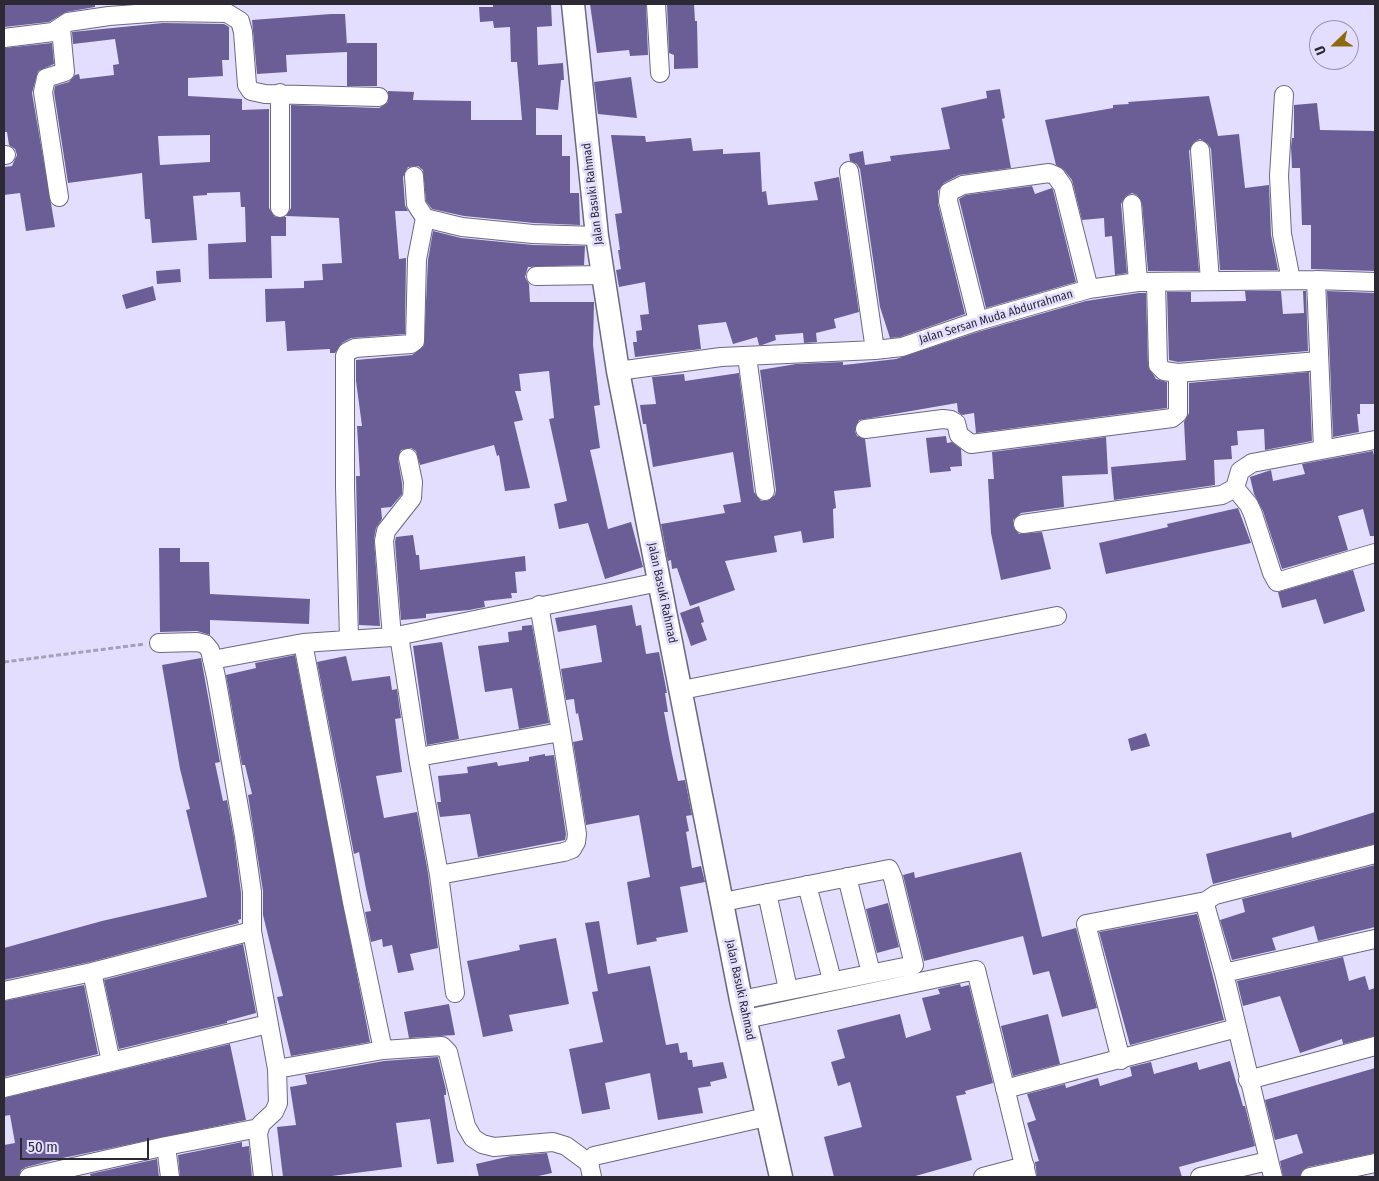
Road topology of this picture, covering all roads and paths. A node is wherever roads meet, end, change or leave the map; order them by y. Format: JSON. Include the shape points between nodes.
{"nodes":[{"id":1,"x":573,"y":4,"type":"edge"},
{"id":2,"x":656,"y":4,"type":"edge"},
{"id":3,"x":61,"y":29,"type":"junction"},
{"id":4,"x":4,"y":38,"type":"edge"},
{"id":5,"x":660,"y":73,"type":"dead end"},
{"id":6,"x":280,"y":94,"type":"junction"},
{"id":7,"x":1284,"y":95,"type":"dead end"},
{"id":8,"x":379,"y":98,"type":"dead end"},
{"id":9,"x":1200,"y":150,"type":"dead end"},
{"id":10,"x":850,"y":171,"type":"dead end"},
{"id":11,"x":414,"y":176,"type":"dead end"},
{"id":12,"x":59,"y":197,"type":"dead end"},
{"id":13,"x":1132,"y":204,"type":"dead end"},
{"id":14,"x":280,"y":208,"type":"dead end"},
{"id":15,"x":425,"y":218,"type":"junction"},
{"id":16,"x":597,"y":236,"type":"junction"},
{"id":17,"x":603,"y":275,"type":"junction"},
{"id":18,"x":536,"y":276,"type":"dead end"},
{"id":19,"x":1210,"y":280,"type":"junction"},
{"id":20,"x":1291,"y":280,"type":"junction"},
{"id":21,"x":1316,"y":280,"type":"junction"},
{"id":22,"x":1138,"y":282,"type":"junction"},
{"id":23,"x":1156,"y":282,"type":"junction"},
{"id":24,"x":1375,"y":282,"type":"edge"},
{"id":25,"x":1089,"y":289,"type":"junction"},
{"id":26,"x":978,"y":321,"type":"junction"},
{"id":27,"x":875,"y":350,"type":"junction"},
{"id":28,"x":747,"y":356,"type":"junction"},
{"id":29,"x":1318,"y":361,"type":"junction"},
{"id":30,"x":618,"y":370,"type":"junction"},
{"id":31,"x":1178,"y":373,"type":"junction"},
{"id":32,"x":865,"y":429,"type":"dead end"},
{"id":33,"x":1375,"y":440,"type":"edge"},
{"id":34,"x":1323,"y":449,"type":"junction"},
{"id":35,"x":408,"y":458,"type":"dead end"},
{"id":36,"x":1235,"y":488,"type":"junction"},
{"id":37,"x":765,"y":491,"type":"dead end"},
{"id":38,"x":1023,"y":524,"type":"dead end"},
{"id":39,"x":1375,"y":553,"type":"edge"},
{"id":40,"x":659,"y":582,"type":"junction"},
{"id":41,"x":539,"y":605,"type":"junction"},
{"id":42,"x":1057,"y":616,"type":"dead end"},
{"id":43,"x":395,"y":636,"type":"junction"},
{"id":44,"x":349,"y":639,"type":"junction"},
{"id":45,"x":159,"y":643,"type":"joint"},
{"id":46,"x":303,"y":643,"type":"junction"},
{"id":47,"x":212,"y":660,"type":"junction"},
{"id":48,"x":4,"y":662,"type":"edge"},
{"id":49,"x":682,"y":690,"type":"junction"},
{"id":50,"x":561,"y":732,"type":"junction"},
{"id":51,"x":418,"y":757,"type":"junction"},
{"id":52,"x":1375,"y":854,"type":"edge"},
{"id":53,"x":439,"y":875,"type":"junction"},
{"id":54,"x":847,"y":876,"type":"junction"},
{"id":55,"x":807,"y":885,"type":"junction"},
{"id":56,"x":767,"y":893,"type":"junction"},
{"id":57,"x":1206,"y":901,"type":"junction"},
{"id":58,"x":722,"y":902,"type":"junction"},
{"id":59,"x":252,"y":931,"type":"junction"},
{"id":60,"x":1375,"y":939,"type":"edge"},
{"id":61,"x":92,"y":972,"type":"junction"},
{"id":62,"x":871,"y":973,"type":"junction"},
{"id":63,"x":1224,"y":973,"type":"junction"},
{"id":64,"x":832,"y":980,"type":"junction"},
{"id":65,"x":788,"y":989,"type":"junction"},
{"id":66,"x":4,"y":990,"type":"edge"},
{"id":67,"x":455,"y":993,"type":"dead end"},
{"id":68,"x":744,"y":1009,"type":"junction"},
{"id":69,"x":268,"y":1024,"type":"junction"},
{"id":70,"x":1237,"y":1028,"type":"junction"},
{"id":71,"x":1375,"y":1046,"type":"edge"},
{"id":72,"x":383,"y":1050,"type":"junction"},
{"id":73,"x":1121,"y":1060,"type":"junction"},
{"id":74,"x":111,"y":1062,"type":"junction"},
{"id":75,"x":277,"y":1069,"type":"junction"},
{"id":76,"x":1248,"y":1080,"type":"junction"},
{"id":77,"x":4,"y":1088,"type":"edge"},
{"id":78,"x":1005,"y":1089,"type":"junction"},
{"id":79,"x":766,"y":1117,"type":"junction"},
{"id":80,"x":259,"y":1128,"type":"junction"},
{"id":81,"x":166,"y":1146,"type":"junction"},
{"id":82,"x":1375,"y":1163,"type":"edge"},
{"id":83,"x":1270,"y":1169,"type":"edge"},
{"id":84,"x":591,"y":1170,"type":"edge"},
{"id":85,"x":75,"y":1172,"type":"edge"},
{"id":86,"x":1026,"y":1172,"type":"edge"},
{"id":87,"x":29,"y":1177,"type":"edge"},
{"id":88,"x":170,"y":1177,"type":"edge"},
{"id":89,"x":263,"y":1177,"type":"edge"},
{"id":90,"x":780,"y":1177,"type":"edge"},
{"id":91,"x":982,"y":1177,"type":"edge"},
{"id":92,"x":1200,"y":1177,"type":"edge"},
{"id":93,"x":1310,"y":1177,"type":"edge"}],
"edges":[{"from":1,"to":16,"type":"main road","name":"Jalan Basuki Rahmad"},
{"from":2,"to":5,"type":"street"},
{"from":3,"to":4,"type":"street"},
{"from":3,"to":6,"type":"street","via":[[68,22],[109,16],[163,12],[227,13],[240,21],[247,85],[257,94]]},
{"from":3,"to":12,"type":"street","via":[[65,72],[46,78],[43,92]]},
{"from":6,"to":8,"type":"street"},
{"from":6,"to":14,"type":"street"},
{"from":7,"to":20,"type":"street","via":[[1279,186],[1282,234]]},
{"from":9,"to":19,"type":"street"},
{"from":10,"to":27,"type":"street"},
{"from":11,"to":15,"type":"street","via":[[416,204]]},
{"from":13,"to":22,"type":"street"},
{"from":15,"to":16,"type":"street","via":[[462,227]]},
{"from":15,"to":44,"type":"street","via":[[417,259],[415,341],[411,344],[355,348],[345,356]]},
{"from":16,"to":17,"type":"main road","name":"Jalan Basuki Rahmad"},
{"from":17,"to":18,"type":"street"},
{"from":17,"to":30,"type":"main road","name":"Jalan Basuki Rahmad"},
{"from":19,"to":20,"type":"street","name":"Jalan Sersan Muda Abdurrahman"},
{"from":19,"to":23,"type":"street","name":"Jalan Sersan Muda Abdurrahman"},
{"from":20,"to":21,"type":"street","name":"Jalan Sersan Muda Abdurrahman"},
{"from":21,"to":24,"type":"street","name":"Jalan Sersan Muda Abdurrahman"},
{"from":21,"to":29,"type":"street"},
{"from":22,"to":23,"type":"street","name":"Jalan Sersan Muda Abdurrahman"},
{"from":22,"to":25,"type":"street","name":"Jalan Sersan Muda Abdurrahman"},
{"from":23,"to":31,"type":"street","via":[[1158,365],[1164,372]]},
{"from":25,"to":26,"type":"street","name":"Jalan Sersan Muda Abdurrahman"},
{"from":25,"to":26,"type":"street","via":[[1063,186],[1056,176],[1049,173],[963,185],[949,192],[948,201]]},
{"from":26,"to":27,"type":"street","name":"Jalan Sersan Muda Abdurrahman","via":[[902,346]]},
{"from":27,"to":28,"type":"street","name":"Jalan Sersan Muda Abdurrahman"},
{"from":28,"to":30,"type":"street","name":"Jalan Sersan Muda Abdurrahman"},
{"from":28,"to":37,"type":"street"},
{"from":29,"to":31,"type":"street"},
{"from":29,"to":34,"type":"street"},
{"from":30,"to":40,"type":"main road","name":"Jalan Basuki Rahmad"},
{"from":31,"to":32,"type":"street","via":[[1178,413],[1172,418],[971,444],[959,435],[956,423],[951,420]]},
{"from":33,"to":34,"type":"street"},
{"from":34,"to":36,"type":"street","via":[[1252,463],[1240,471]]},
{"from":35,"to":43,"type":"street","via":[[413,482],[412,498],[386,531],[384,541]]},
{"from":36,"to":38,"type":"street","via":[[1222,495]]},
{"from":36,"to":39,"type":"street","via":[[1253,514],[1277,582]]},
{"from":40,"to":41,"type":"street"},
{"from":40,"to":49,"type":"main road","name":"Jalan Basuki Rahmad"},
{"from":41,"to":43,"type":"street"},
{"from":41,"to":50,"type":"street"},
{"from":42,"to":49,"type":"street"},
{"from":43,"to":44,"type":"street"},
{"from":43,"to":51,"type":"street"},
{"from":44,"to":46,"type":"street"},
{"from":45,"to":47,"type":"street","via":[[205,644]]},
{"from":45,"to":48,"type":"path"},
{"from":46,"to":47,"type":"street"},
{"from":46,"to":72,"type":"street"},
{"from":47,"to":59,"type":"street","via":[[244,836],[252,892]]},
{"from":49,"to":58,"type":"main road","name":"Jalan Basuki Rahmad"},
{"from":50,"to":51,"type":"street"},
{"from":50,"to":53,"type":"street","via":[[577,834],[572,848]]},
{"from":51,"to":53,"type":"street"},
{"from":52,"to":57,"type":"street","via":[[1215,894]]},
{"from":53,"to":67,"type":"street"},
{"from":54,"to":55,"type":"street"},
{"from":54,"to":62,"type":"street"},
{"from":54,"to":62,"type":"street","via":[[885,868],[893,878],[914,965]]},
{"from":55,"to":56,"type":"street"},
{"from":55,"to":64,"type":"street"},
{"from":56,"to":58,"type":"street"},
{"from":56,"to":65,"type":"street"},
{"from":57,"to":63,"type":"street"},
{"from":57,"to":73,"type":"street","via":[[1086,924]]},
{"from":58,"to":68,"type":"main road","name":"Jalan Basuki Rahmad"},
{"from":59,"to":61,"type":"street"},
{"from":59,"to":69,"type":"street"},
{"from":60,"to":63,"type":"street"},
{"from":61,"to":66,"type":"street"},
{"from":61,"to":74,"type":"street"},
{"from":62,"to":64,"type":"street"},
{"from":63,"to":70,"type":"street"},
{"from":64,"to":65,"type":"street"},
{"from":65,"to":68,"type":"street"},
{"from":68,"to":78,"type":"street","via":[[976,970]]},
{"from":68,"to":79,"type":"main road","name":"Jalan Basuki Rahmad"},
{"from":69,"to":74,"type":"street"},
{"from":69,"to":75,"type":"street"},
{"from":70,"to":73,"type":"street"},
{"from":70,"to":76,"type":"street"},
{"from":71,"to":76,"type":"street"},
{"from":72,"to":75,"type":"street"},
{"from":72,"to":84,"type":"street","via":[[442,1046],[447,1049],[466,1126],[473,1138],[482,1144],[502,1146],[553,1142],[566,1146]]},
{"from":73,"to":78,"type":"street"},
{"from":74,"to":77,"type":"street"},
{"from":75,"to":80,"type":"street","via":[[278,1103]]},
{"from":76,"to":83,"type":"street"},
{"from":78,"to":86,"type":"street"},
{"from":79,"to":84,"type":"street","via":[[594,1156]]},
{"from":79,"to":90,"type":"main road","name":"Jalan Basuki Rahmad"},
{"from":80,"to":81,"type":"street"},
{"from":80,"to":89,"type":"street"},
{"from":81,"to":85,"type":"street"},
{"from":81,"to":88,"type":"street"},
{"from":82,"to":93,"type":"street"},
{"from":83,"to":92,"type":"street"},
{"from":85,"to":87,"type":"street"},
{"from":86,"to":91,"type":"street"}]}
